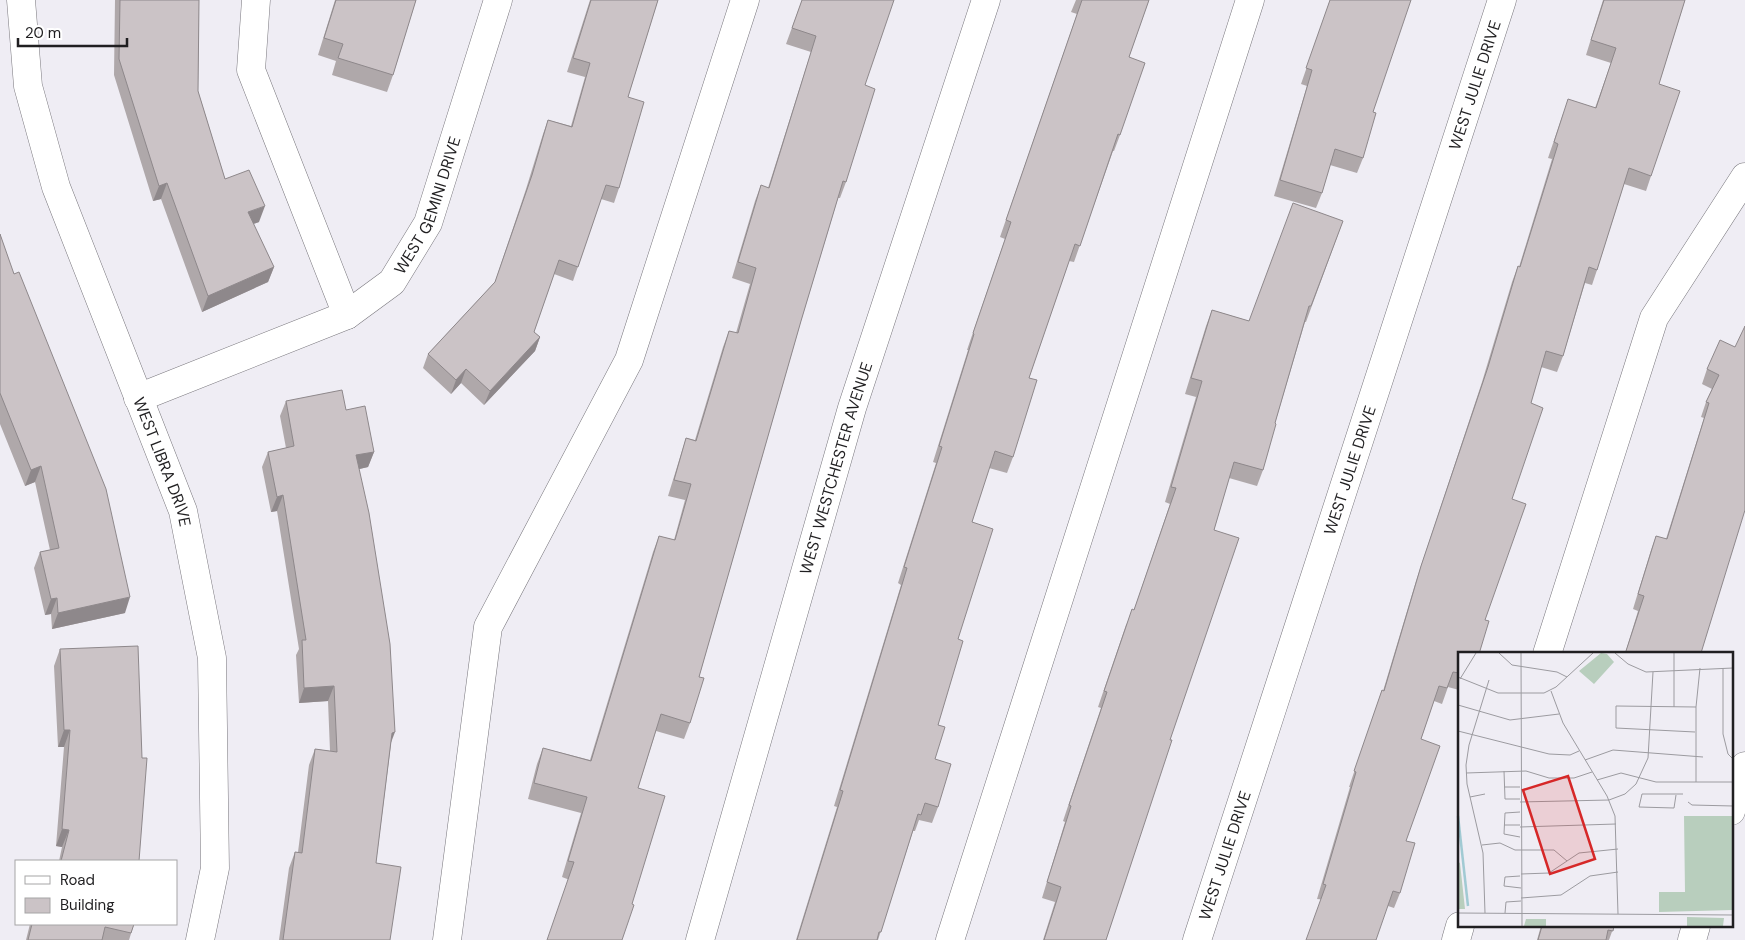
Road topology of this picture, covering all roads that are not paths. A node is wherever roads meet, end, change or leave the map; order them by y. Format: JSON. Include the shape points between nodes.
{"nodes":[{"id":1,"x":21,"y":0,"type":"edge"},
{"id":2,"x":256,"y":0,"type":"edge"},
{"id":3,"x":498,"y":0,"type":"edge"},
{"id":4,"x":745,"y":0,"type":"edge"},
{"id":5,"x":986,"y":0,"type":"edge"},
{"id":6,"x":1250,"y":0,"type":"edge"},
{"id":7,"x":1502,"y":0,"type":"edge"},
{"id":8,"x":1745,"y":177,"type":"edge"},
{"id":9,"x":346,"y":315,"type":"junction"},
{"id":10,"x":138,"y":398,"type":"junction"},
{"id":11,"x":1548,"y":652,"type":"edge"},
{"id":12,"x":1745,"y":766,"type":"edge"},
{"id":13,"x":1732,"y":808,"type":"edge"},
{"id":14,"x":200,"y":940,"type":"edge"},
{"id":15,"x":447,"y":940,"type":"edge"},
{"id":16,"x":700,"y":940,"type":"edge"},
{"id":17,"x":950,"y":940,"type":"edge"},
{"id":18,"x":1196,"y":940,"type":"edge"}],
"edges":[{"from":1,"to":10,"type":"street","name":"WEST LIBRA DRIVE","via":[[28,86],[56,187]]},
{"from":2,"to":9,"type":"street","via":[[251,70]]},
{"from":3,"to":9,"type":"street","name":"WEST GEMINI DRIVE","via":[[428,223],[392,282]]},
{"from":4,"to":15,"type":"street","via":[[630,360],[488,627]]},
{"from":5,"to":16,"type":"street","name":"WEST WESTCHESTER AVENUE","via":[[852,408]]},
{"from":6,"to":17,"type":"street"},
{"from":7,"to":18,"type":"street","name":"WEST JULIE DRIVE"},
{"from":8,"to":11,"type":"street","via":[[1654,318]]},
{"from":9,"to":10,"type":"street","name":"WEST GEMINI DRIVE"},
{"from":10,"to":14,"type":"street","name":"WEST LIBRA DRIVE","via":[[183,511],[212,658],[215,868]]},
{"from":12,"to":13,"type":"street"}]}
